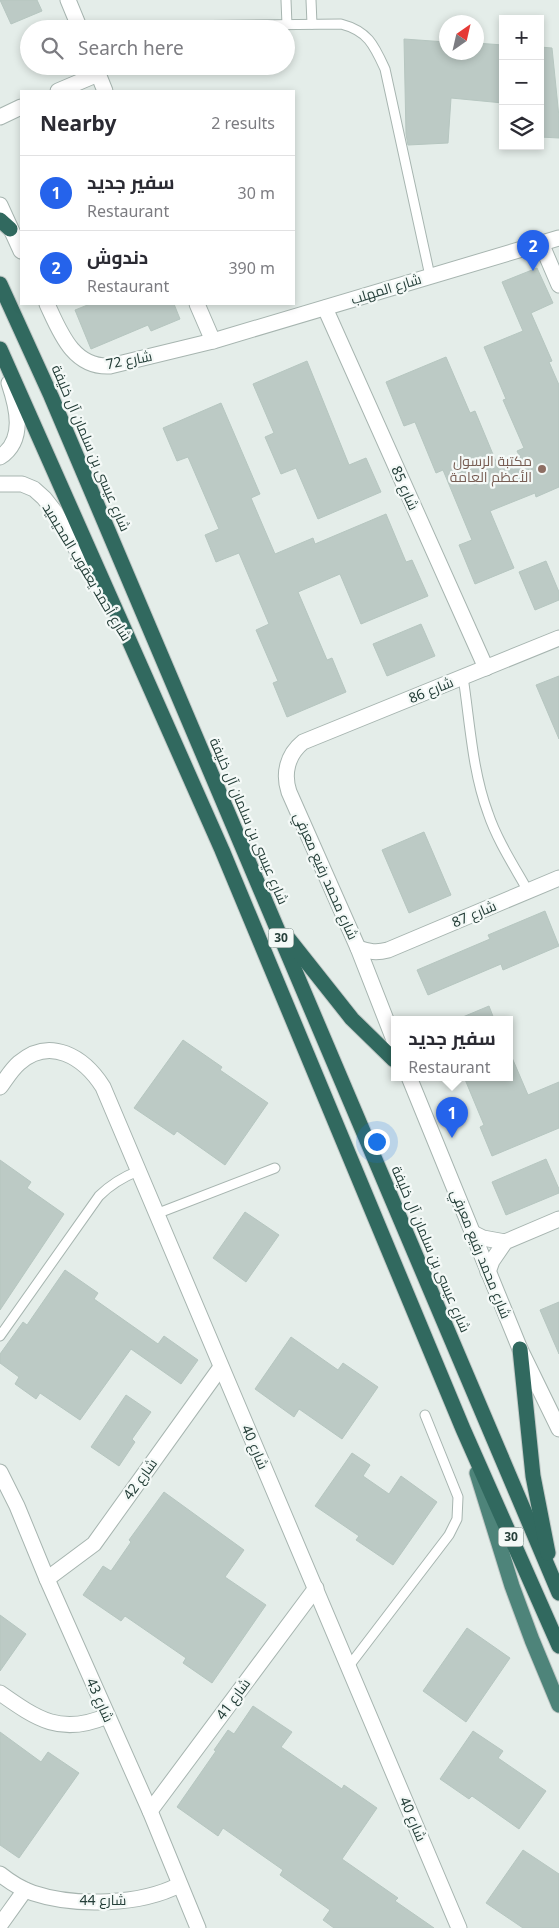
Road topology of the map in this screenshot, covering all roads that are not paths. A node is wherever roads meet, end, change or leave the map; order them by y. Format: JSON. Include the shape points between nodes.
{"nodes":[{"id":1,"x":68,"y":0,"type":"edge"},
{"id":2,"x":286,"y":0,"type":"edge"},
{"id":3,"x":311,"y":0,"type":"edge"},
{"id":4,"x":76,"y":20,"type":"edge"},
{"id":5,"x":287,"y":20,"type":"edge"},
{"id":6,"x":295,"y":24,"type":"edge"},
{"id":7,"x":312,"y":24,"type":"junction"},
{"id":8,"x":87,"y":75,"type":"edge"},
{"id":9,"x":98,"y":75,"type":"edge"},
{"id":10,"x":60,"y":90,"type":"edge"},
{"id":11,"x":105,"y":90,"type":"edge"},
{"id":12,"x":20,"y":107,"type":"edge"},
{"id":13,"x":0,"y":117,"type":"edge"},
{"id":14,"x":0,"y":205,"type":"edge"},
{"id":15,"x":5,"y":224,"type":"edge"},
{"id":16,"x":559,"y":238,"type":"edge"},
{"id":17,"x":540,"y":243,"type":"junction"},
{"id":18,"x":20,"y":249,"type":"edge"},
{"id":19,"x":430,"y":276,"type":"junction"},
{"id":20,"x":0,"y":284,"type":"edge"},
{"id":21,"x":559,"y":285,"type":"edge"},
{"id":22,"x":48,"y":305,"type":"edge"},
{"id":23,"x":196,"y":305,"type":"edge"},
{"id":24,"x":325,"y":308,"type":"junction"},
{"id":25,"x":213,"y":341,"type":"junction"},
{"id":26,"x":0,"y":350,"type":"edge"},
{"id":27,"x":0,"y":358,"type":"edge"},
{"id":28,"x":0,"y":457,"type":"edge"},
{"id":29,"x":0,"y":484,"type":"edge"},
{"id":30,"x":559,"y":638,"type":"edge"},
{"id":31,"x":139,"y":661,"type":"junction"},
{"id":32,"x":486,"y":668,"type":"junction"},
{"id":33,"x":463,"y":677,"type":"junction"},
{"id":34,"x":303,"y":742,"type":"joint"},
{"id":35,"x":559,"y":878,"type":"edge"},
{"id":36,"x":528,"y":891,"type":"junction"},
{"id":37,"x":274,"y":922,"type":"junction"},
{"id":38,"x":358,"y":948,"type":"junction"},
{"id":39,"x":388,"y":950,"type":"junction"},
{"id":40,"x":370,"y":977,"type":"junction"},
{"id":41,"x":391,"y":1032,"type":"edge"},
{"id":42,"x":391,"y":1057,"type":"edge"},
{"id":43,"x":411,"y":1081,"type":"edge"},
{"id":44,"x":0,"y":1087,"type":"edge"},
{"id":45,"x":275,"y":1168,"type":"dead end"},
{"id":46,"x":138,"y":1171,"type":"junction"},
{"id":47,"x":156,"y":1214,"type":"junction"},
{"id":48,"x":559,"y":1219,"type":"edge"},
{"id":49,"x":472,"y":1233,"type":"junction"},
{"id":50,"x":505,"y":1242,"type":"junction"},
{"id":51,"x":488,"y":1272,"type":"junction"},
{"id":52,"x":0,"y":1336,"type":"edge"},
{"id":53,"x":520,"y":1349,"type":"junction"},
{"id":54,"x":221,"y":1367,"type":"junction"},
{"id":55,"x":425,"y":1415,"type":"dead end"},
{"id":56,"x":463,"y":1429,"type":"junction"},
{"id":57,"x":559,"y":1429,"type":"edge"},
{"id":58,"x":0,"y":1472,"type":"edge"},
{"id":59,"x":47,"y":1579,"type":"junction"},
{"id":60,"x":316,"y":1588,"type":"junction"},
{"id":61,"x":557,"y":1588,"type":"edge"},
{"id":62,"x":559,"y":1646,"type":"edge"},
{"id":63,"x":349,"y":1666,"type":"junction"},
{"id":64,"x":0,"y":1694,"type":"edge"},
{"id":65,"x":559,"y":1705,"type":"edge"},
{"id":66,"x":107,"y":1716,"type":"junction"},
{"id":67,"x":150,"y":1811,"type":"junction"},
{"id":68,"x":0,"y":1874,"type":"edge"},
{"id":69,"x":179,"y":1885,"type":"junction"},
{"id":70,"x":25,"y":1890,"type":"junction"},
{"id":71,"x":0,"y":1925,"type":"edge"},
{"id":72,"x":198,"y":1928,"type":"edge"},
{"id":73,"x":458,"y":1928,"type":"edge"}],
"edges":[{"from":1,"to":4,"type":"street"},
{"from":2,"to":5,"type":"lane"},
{"from":3,"to":7,"type":"lane"},
{"from":6,"to":7,"type":"lane"},
{"from":7,"to":19,"type":"lane","via":[[353,27],[365,34],[377,52],[384,69]]},
{"from":8,"to":10,"type":"street"},
{"from":9,"to":11,"type":"street"},
{"from":12,"to":13,"type":"street"},
{"from":14,"to":15,"type":"street"},
{"from":15,"to":18,"type":"street"},
{"from":16,"to":17,"type":"street","name":"شارع المهلب"},
{"from":17,"to":19,"type":"street","name":"شارع المهلب"},
{"from":17,"to":21,"type":"street"},
{"from":19,"to":24,"type":"street","name":"شارع المهلب"},
{"from":20,"to":37,"type":"highway","name":"شارع عيسى بن سلمان آل خليفة","number":"30","via":[[55,405]]},
{"from":22,"to":25,"type":"street","name":"شارع 72","via":[[69,347],[82,359],[96,365],[110,366]]},
{"from":23,"to":25,"type":"street"},
{"from":24,"to":25,"type":"street","name":"شارع المهلب"},
{"from":24,"to":32,"type":"street","name":"شارع 85"},
{"from":26,"to":31,"type":"highway","number":"30"},
{"from":27,"to":28,"type":"street","via":[[15,401],[17,420],[14,441]]},
{"from":29,"to":31,"type":"street","name":"شارع أحمد يعقوب المحيميد","via":[[28,486],[50,505]]},
{"from":30,"to":32,"type":"street","name":"شارع 86"},
{"from":31,"to":56,"type":"highway","number":"30","via":[[222,850]]},
{"from":32,"to":33,"type":"street","name":"شارع 86"},
{"from":33,"to":34,"type":"street","name":"شارع 86"},
{"from":33,"to":36,"type":"lane","via":[[483,800],[495,831]]},
{"from":34,"to":38,"type":"street","name":"شارع محمد رفيع معرفي","via":[[288,763],[287,784]]},
{"from":35,"to":36,"type":"street","name":"شارع 87"},
{"from":36,"to":39,"type":"street","name":"شارع 87"},
{"from":37,"to":42,"type":"highway","via":[[352,1019]]},
{"from":37,"to":61,"type":"highway","name":"شارع عيسى بن سلمان آل خليفة","number":"30"},
{"from":38,"to":39,"type":"street","name":"شارع 87","via":[[368,952]]},
{"from":38,"to":40,"type":"street","name":"شارع محمد رفيع معرفي"},
{"from":39,"to":40,"type":"street"},
{"from":40,"to":41,"type":"street","name":"شارع محمد رفيع معرفي"},
{"from":43,"to":49,"type":"street","name":"شارع محمد رفيع معرفي"},
{"from":44,"to":46,"type":"street","name":"شارع 40","via":[[19,1062],[33,1054],[64,1052],[92,1072],[102,1087]]},
{"from":45,"to":47,"type":"lane"},
{"from":46,"to":47,"type":"street","name":"شارع 40"},
{"from":46,"to":52,"type":"lane","via":[[110,1185],[100,1196]]},
{"from":47,"to":54,"type":"street","name":"شارع 40"},
{"from":48,"to":50,"type":"street"},
{"from":49,"to":50,"type":"street"},
{"from":49,"to":51,"type":"street","name":"شارع محمد رفيع معرفي"},
{"from":50,"to":51,"type":"street"},
{"from":51,"to":53,"type":"street","name":"شارع محمد رفيع معرفي"},
{"from":53,"to":57,"type":"street","name":"شارع محمد رفيع معرفي"},
{"from":53,"to":61,"type":"highway","via":[[534,1476]]},
{"from":54,"to":59,"type":"street","name":"شارع 42","via":[[94,1544]]},
{"from":54,"to":60,"type":"street","name":"شارع 40"},
{"from":55,"to":63,"type":"lane","via":[[458,1497],[457,1519],[449,1535]]},
{"from":56,"to":62,"type":"highway","number":"30"},
{"from":56,"to":65,"type":"highway","via":[[512,1586]]},
{"from":58,"to":59,"type":"street","name":"شارع 43"},
{"from":59,"to":66,"type":"street","name":"شارع 43"},
{"from":60,"to":63,"type":"street","name":"شارع 40"},
{"from":60,"to":67,"type":"street","name":"شارع 41"},
{"from":63,"to":73,"type":"street","name":"شارع 40"},
{"from":64,"to":66,"type":"street","via":[[28,1714],[46,1722],[80,1724]]},
{"from":66,"to":67,"type":"street","name":"شارع 43"},
{"from":67,"to":69,"type":"street","name":"شارع 43"},
{"from":68,"to":70,"type":"street","name":"شارع 44"},
{"from":69,"to":70,"type":"street","name":"شارع 44","via":[[151,1897],[113,1901],[54,1898]]},
{"from":69,"to":72,"type":"street","name":"شارع 43"},
{"from":70,"to":71,"type":"street"}]}
